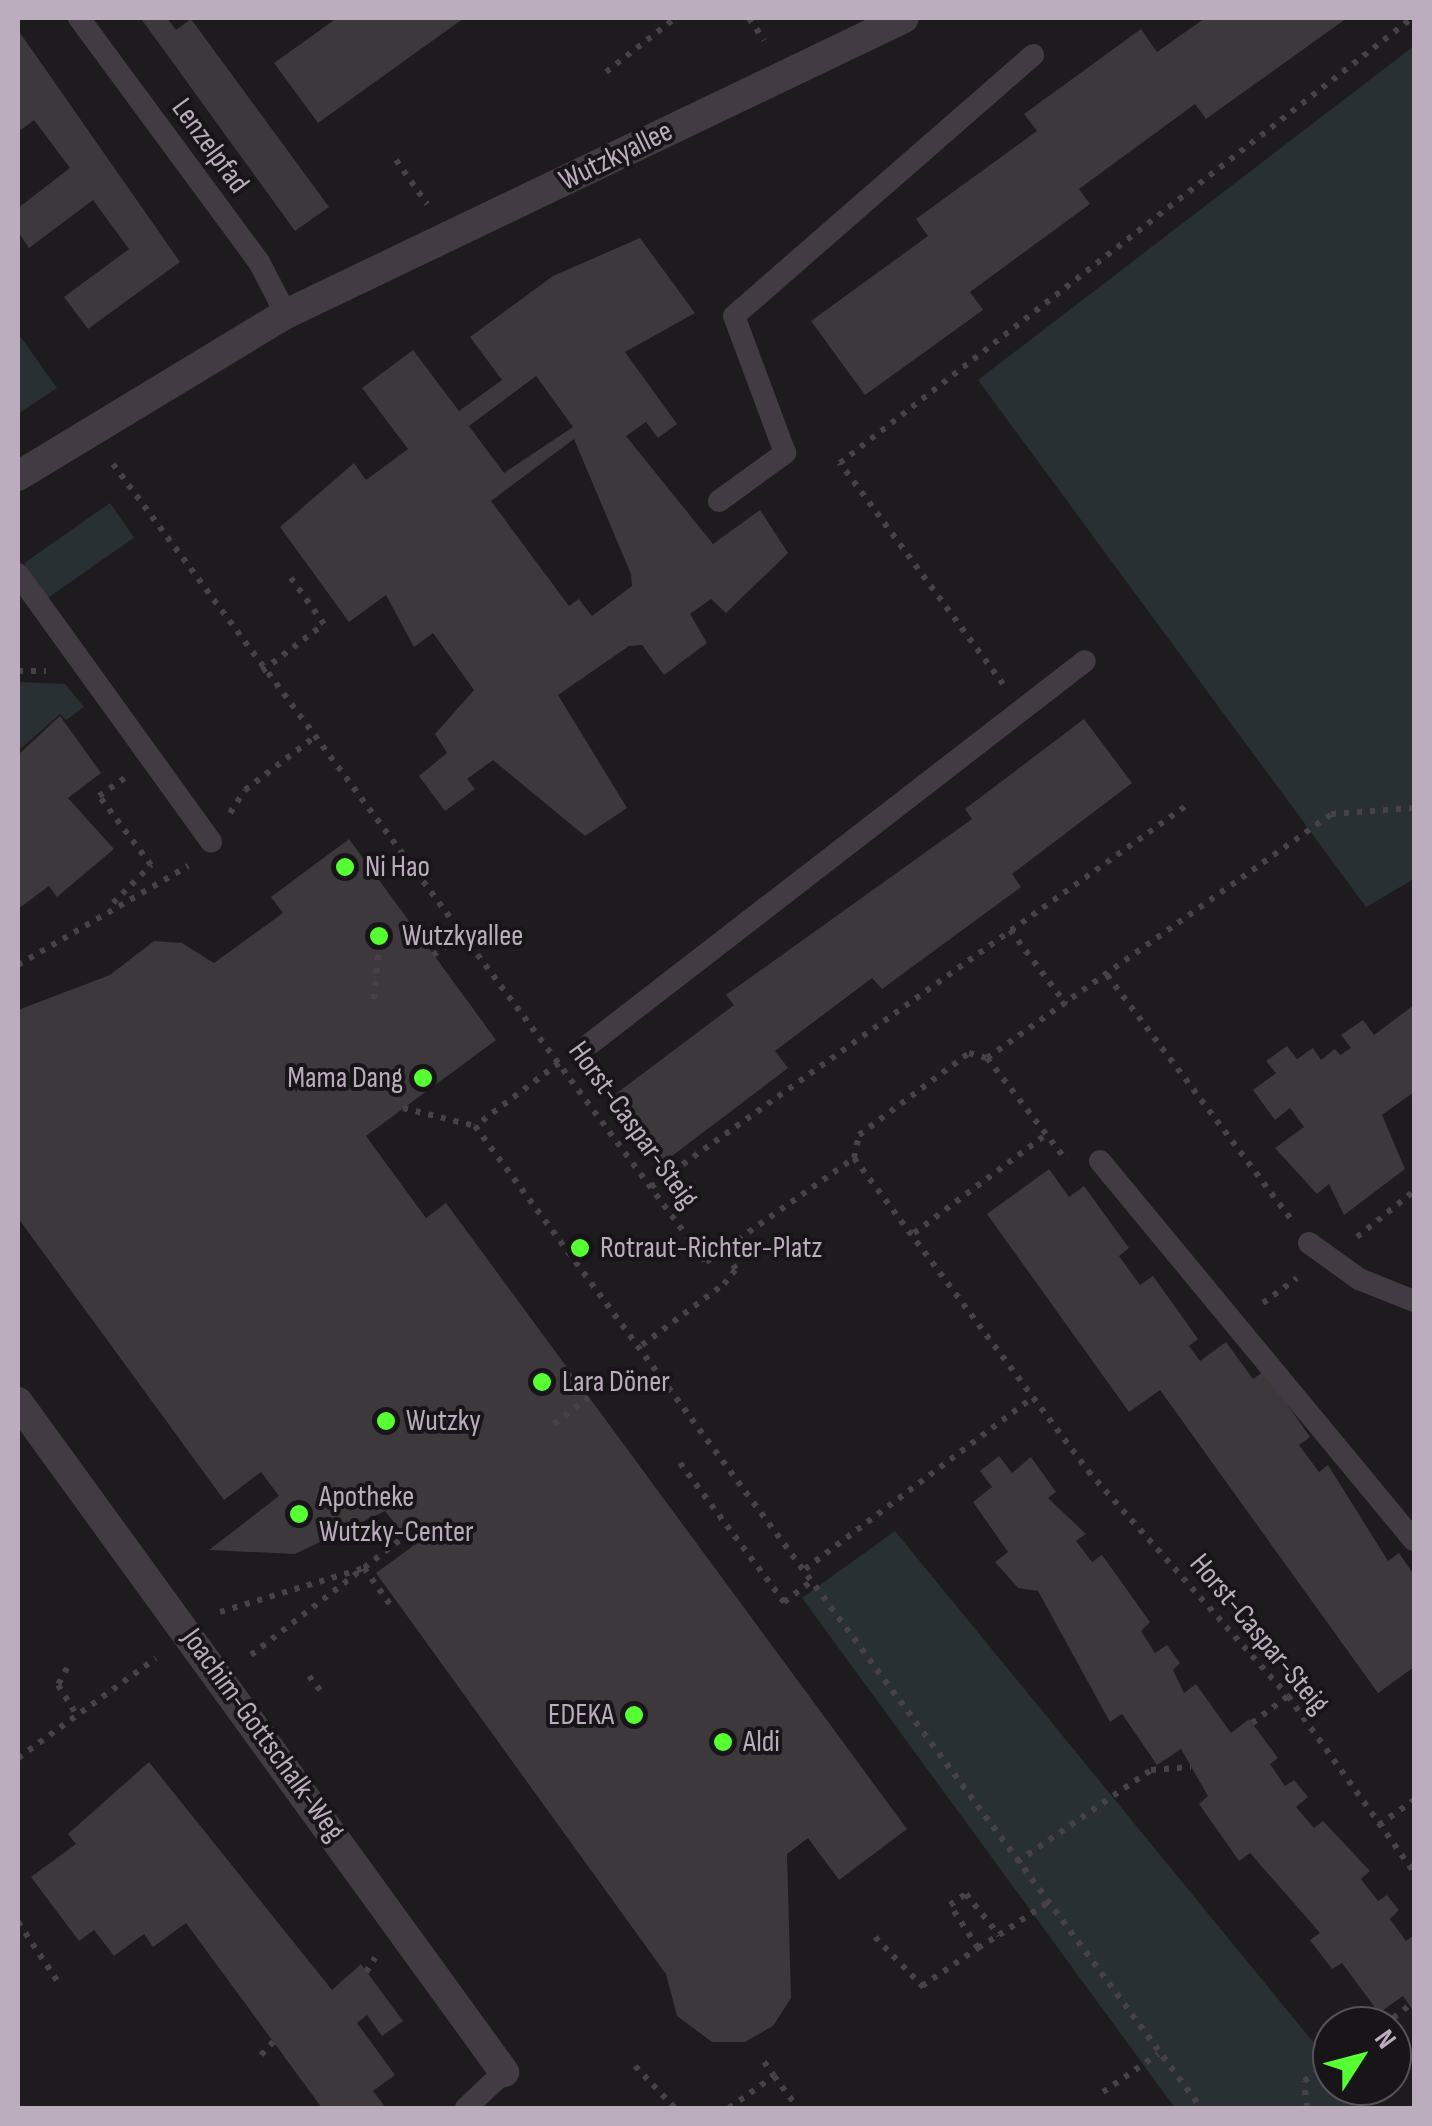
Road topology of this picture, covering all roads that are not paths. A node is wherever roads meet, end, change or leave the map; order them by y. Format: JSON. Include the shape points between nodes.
{"nodes":[{"id":1,"x":79,"y":18,"type":"edge"},
{"id":2,"x":904,"y":18,"type":"edge"},
{"id":3,"x":1032,"y":55,"type":"dead end"},
{"id":4,"x":286,"y":314,"type":"junction"},
{"id":5,"x":18,"y":476,"type":"edge"},
{"id":6,"x":719,"y":501,"type":"dead end"},
{"id":7,"x":18,"y":574,"type":"edge"},
{"id":8,"x":1085,"y":661,"type":"dead end"},
{"id":9,"x":210,"y":842,"type":"road end"},
{"id":10,"x":591,"y":1043,"type":"dead end"},
{"id":11,"x":1100,"y":1161,"type":"dead end"},
{"id":12,"x":1309,"y":1243,"type":"road end"},
{"id":13,"x":1414,"y":1302,"type":"edge"},
{"id":14,"x":18,"y":1402,"type":"edge"},
{"id":15,"x":1414,"y":1540,"type":"edge"},
{"id":16,"x":504,"y":2072,"type":"joint"},
{"id":17,"x":466,"y":2108,"type":"edge"}],
"edges":[{"from":1,"to":4,"type":"lane","name":"Lenzelpfad","via":[[259,262]]},
{"from":2,"to":4,"type":"street","name":"Wutzkyallee"},
{"from":3,"to":6,"type":"lane","via":[[734,316],[786,452]]},
{"from":4,"to":5,"type":"street","name":"Wutzkyallee"},
{"from":7,"to":9,"type":"lane"},
{"from":8,"to":10,"type":"lane"},
{"from":11,"to":15,"type":"lane"},
{"from":12,"to":13,"type":"lane","via":[[1359,1279]]},
{"from":14,"to":16,"type":"street","name":"Joachim-Gottschalk-Weg"},
{"from":16,"to":17,"type":"lane"}]}
